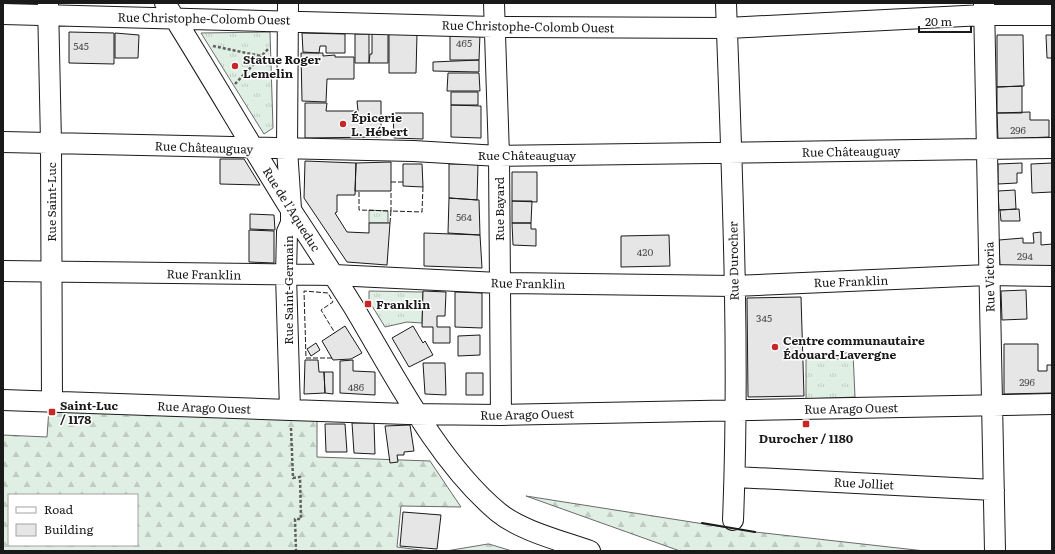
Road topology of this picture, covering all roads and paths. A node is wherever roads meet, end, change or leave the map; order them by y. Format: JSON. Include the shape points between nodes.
{"nodes":[{"id":1,"x":494,"y":3,"type":"edge"},
{"id":2,"x":726,"y":3,"type":"edge"},
{"id":3,"x":48,"y":9,"type":"edge"},
{"id":4,"x":984,"y":9,"type":"edge"},
{"id":5,"x":170,"y":10,"type":"edge"},
{"id":6,"x":288,"y":12,"type":"edge"},
{"id":7,"x":3,"y":14,"type":"edge"},
{"id":8,"x":1052,"y":15,"type":"edge"},
{"id":9,"x":494,"y":27,"type":"junction"},
{"id":10,"x":726,"y":28,"type":"junction"},
{"id":11,"x":274,"y":44,"type":"dead end"},
{"id":12,"x":206,"y":45,"type":"dead end"},
{"id":13,"x":262,"y":56,"type":"junction"},
{"id":14,"x":232,"y":87,"type":"dead end"},
{"id":15,"x":3,"y":142,"type":"edge"},
{"id":16,"x":51,"y":143,"type":"junction"},
{"id":17,"x":254,"y":148,"type":"junction"},
{"id":18,"x":1052,"y":148,"type":"edge"},
{"id":19,"x":288,"y":149,"type":"junction"},
{"id":20,"x":986,"y":149,"type":"junction"},
{"id":21,"x":731,"y":153,"type":"junction"},
{"id":22,"x":499,"y":156,"type":"junction"},
{"id":23,"x":291,"y":209,"type":"junction"},
{"id":24,"x":3,"y":271,"type":"edge"},
{"id":25,"x":51,"y":272,"type":"junction"},
{"id":26,"x":286,"y":275,"type":"junction"},
{"id":27,"x":988,"y":275,"type":"junction"},
{"id":28,"x":334,"y":276,"type":"junction"},
{"id":29,"x":1052,"y":276,"type":"edge"},
{"id":30,"x":499,"y":283,"type":"junction"},
{"id":31,"x":734,"y":286,"type":"junction"},
{"id":32,"x":3,"y":400,"type":"edge"},
{"id":33,"x":52,"y":402,"type":"junction"},
{"id":34,"x":1052,"y":404,"type":"edge"},
{"id":35,"x":992,"y":405,"type":"junction"},
{"id":36,"x":735,"y":411,"type":"junction"},
{"id":37,"x":418,"y":414,"type":"junction"},
{"id":38,"x":501,"y":415,"type":"junction"},
{"id":39,"x":291,"y":418,"type":"junction"},
{"id":40,"x":735,"y":477,"type":"junction"},
{"id":41,"x":994,"y":490,"type":"junction"},
{"id":42,"x":733,"y":520,"type":"dead end"},
{"id":43,"x":296,"y":551,"type":"edge"},
{"id":44,"x":590,"y":551,"type":"edge"},
{"id":45,"x":995,"y":551,"type":"edge"}],
"edges":[{"from":1,"to":9,"type":"street","name":"Rue Bayard"},
{"from":2,"to":10,"type":"street","name":"Rue Durocher"},
{"from":3,"to":5,"type":"street","name":"Rue Christophe-Colomb Ouest"},
{"from":3,"to":7,"type":"street","name":"Rue Christophe-Colomb Ouest"},
{"from":3,"to":16,"type":"street","name":"Rue Saint-Luc"},
{"from":4,"to":8,"type":"street","name":"Rue Christophe-Colomb Ouest"},
{"from":4,"to":10,"type":"street","name":"Rue Christophe-Colomb Ouest"},
{"from":4,"to":20,"type":"street","name":"Rue Victoria"},
{"from":5,"to":6,"type":"street","name":"Rue Christophe-Colomb Ouest"},
{"from":5,"to":17,"type":"street","name":"Rue de l'Aqueduc"},
{"from":6,"to":9,"type":"street","name":"Rue Christophe-Colomb Ouest"},
{"from":6,"to":19,"type":"street","name":"Rue Saint-Germain"},
{"from":9,"to":10,"type":"street","name":"Rue Christophe-Colomb Ouest"},
{"from":9,"to":22,"type":"street","name":"Rue Bayard"},
{"from":10,"to":21,"type":"street","name":"Rue Durocher"},
{"from":11,"to":13,"type":"path"},
{"from":12,"to":13,"type":"path"},
{"from":13,"to":14,"type":"path"},
{"from":15,"to":16,"type":"street","name":"Rue Châteauguay"},
{"from":16,"to":17,"type":"street","name":"Rue Châteauguay"},
{"from":16,"to":25,"type":"street","name":"Rue Saint-Luc"},
{"from":17,"to":19,"type":"street","name":"Rue Châteauguay"},
{"from":17,"to":23,"type":"street","name":"Rue de l'Aqueduc"},
{"from":18,"to":20,"type":"street","name":"Rue Châteauguay"},
{"from":19,"to":22,"type":"street","name":"Rue Châteauguay","via":[[413,151]]},
{"from":19,"to":23,"type":"street","name":"Rue Saint-Germain"},
{"from":20,"to":21,"type":"street","name":"Rue Châteauguay"},
{"from":20,"to":27,"type":"street","name":"Rue Victoria"},
{"from":21,"to":22,"type":"street","name":"Rue Châteauguay"},
{"from":21,"to":31,"type":"street","name":"Rue Durocher"},
{"from":22,"to":30,"type":"street","name":"Rue Bayard"},
{"from":23,"to":26,"type":"street","name":"Rue Saint-Germain","via":[[291,223],[287,232]]},
{"from":23,"to":28,"type":"street","name":"Rue de l'Aqueduc"},
{"from":24,"to":25,"type":"street","name":"Rue Franklin"},
{"from":25,"to":26,"type":"street","name":"Rue Franklin"},
{"from":25,"to":33,"type":"street","name":"Rue Saint-Luc"},
{"from":26,"to":28,"type":"street","name":"Rue Franklin"},
{"from":26,"to":39,"type":"street","name":"Rue Saint-Germain"},
{"from":27,"to":29,"type":"street","name":"Rue Franklin"},
{"from":27,"to":31,"type":"street","name":"Rue Franklin"},
{"from":27,"to":35,"type":"street","name":"Rue Victoria"},
{"from":28,"to":30,"type":"street","name":"Rue Franklin"},
{"from":28,"to":37,"type":"street","name":"Rue de l'Aqueduc"},
{"from":30,"to":31,"type":"street","name":"Rue Franklin"},
{"from":30,"to":38,"type":"street","name":"Rue Bayard"},
{"from":31,"to":36,"type":"street","name":"Rue Durocher"},
{"from":32,"to":33,"type":"street","name":"Rue Arago Ouest"},
{"from":33,"to":39,"type":"street","name":"Rue Arago Ouest"},
{"from":34,"to":35,"type":"street","name":"Rue Arago Ouest"},
{"from":35,"to":36,"type":"street","name":"Rue Arago Ouest"},
{"from":35,"to":41,"type":"street","name":"Rue Victoria"},
{"from":36,"to":38,"type":"street","name":"Rue Arago Ouest"},
{"from":36,"to":40,"type":"street","name":"Rue Durocher"},
{"from":37,"to":38,"type":"street","name":"Rue Arago Ouest"},
{"from":37,"to":39,"type":"street","name":"Rue Arago Ouest"},
{"from":37,"to":44,"type":"street","name":"Rue de l'Aqueduc","via":[[459,472],[498,512],[524,527]]},
{"from":39,"to":43,"type":"path","via":[[293,478],[300,477],[301,519],[295,519]]},
{"from":40,"to":41,"type":"street","name":"Rue Jolliet"},
{"from":40,"to":42,"type":"street","name":"Rue Durocher"},
{"from":41,"to":45,"type":"street","name":"Rue Victoria"}]}
